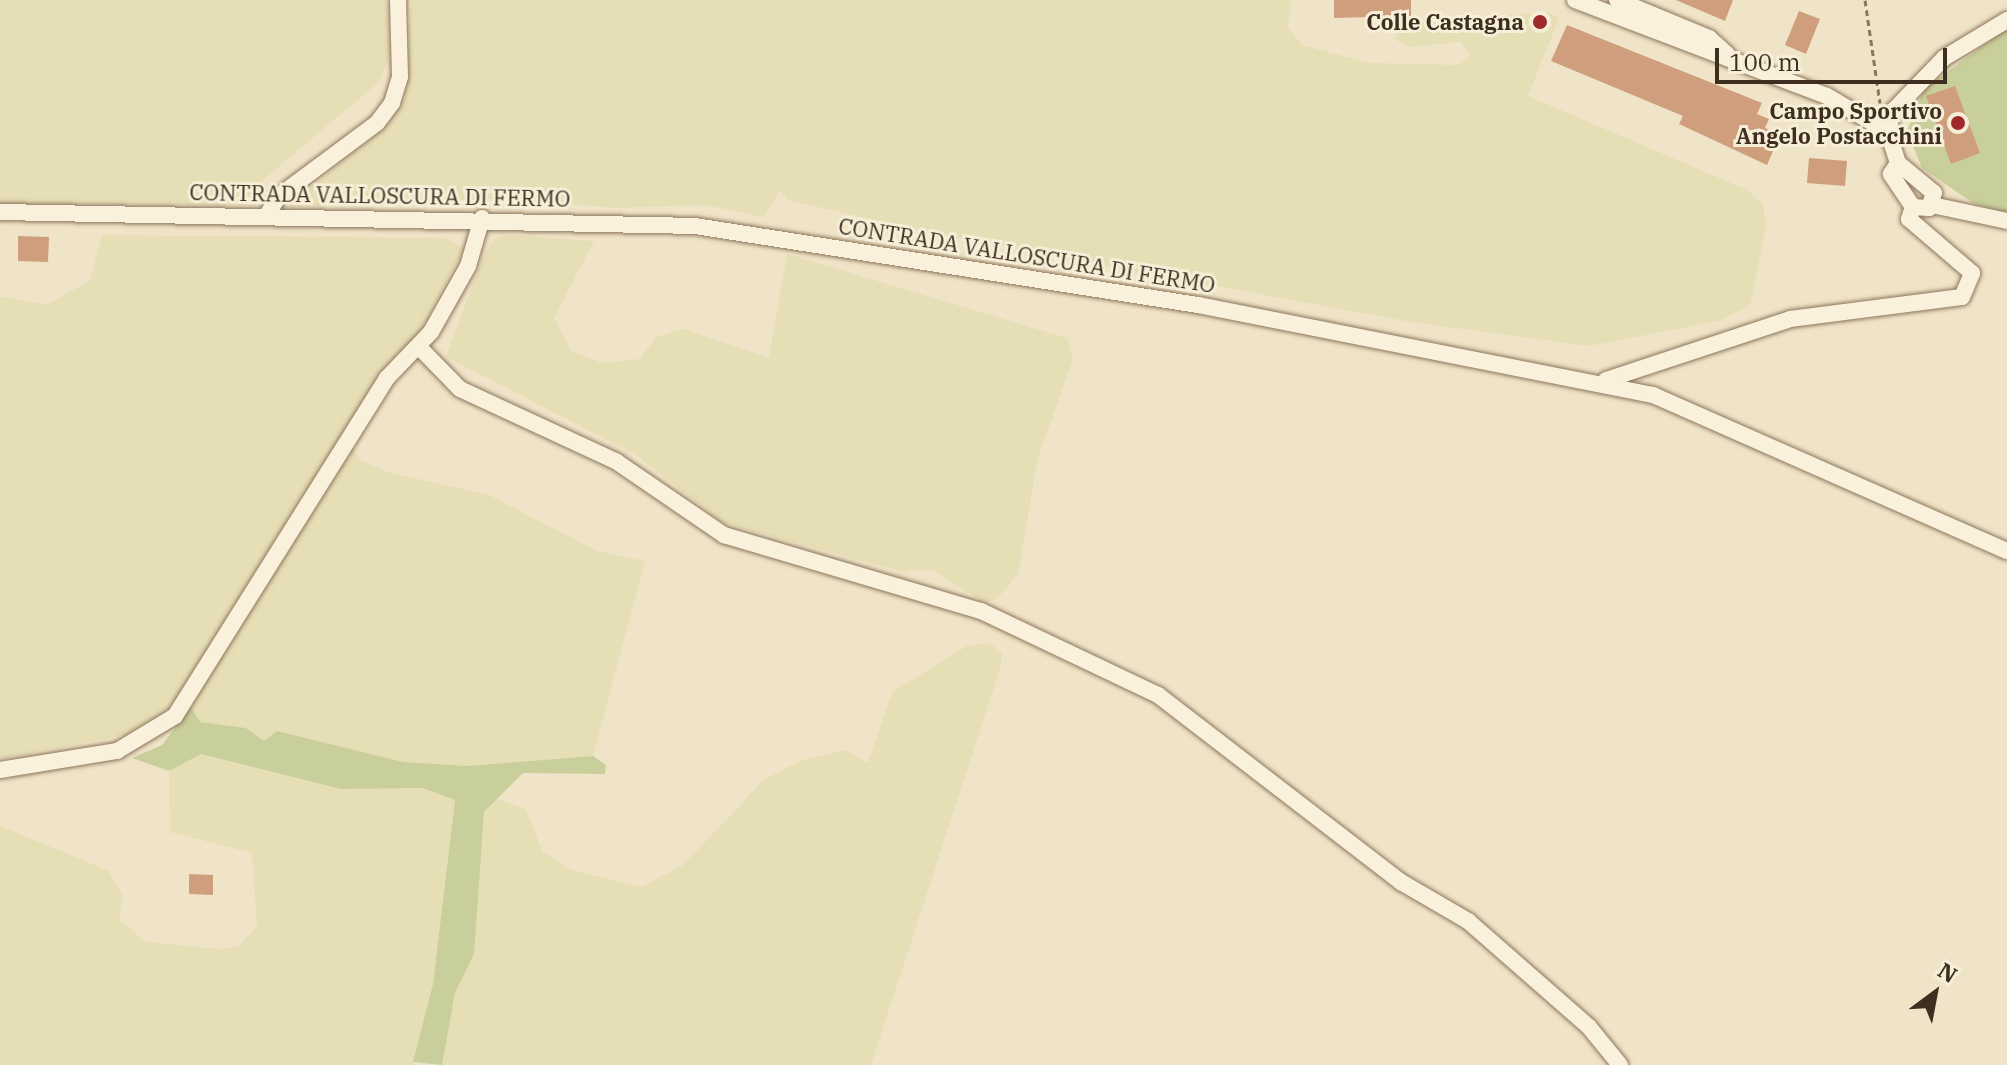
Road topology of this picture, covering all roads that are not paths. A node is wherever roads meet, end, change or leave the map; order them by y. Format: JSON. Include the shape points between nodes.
{"nodes":[{"id":1,"x":398,"y":0,"type":"edge"},
{"id":2,"x":1575,"y":0,"type":"edge"},
{"id":3,"x":1617,"y":0,"type":"edge"},
{"id":4,"x":2007,"y":20,"type":"edge"},
{"id":5,"x":1728,"y":55,"type":"junction"},
{"id":6,"x":1888,"y":132,"type":"junction"},
{"id":7,"x":1922,"y":199,"type":"junction"},
{"id":8,"x":0,"y":212,"type":"edge"},
{"id":9,"x":267,"y":215,"type":"junction"},
{"id":10,"x":482,"y":218,"type":"junction"},
{"id":11,"x":2007,"y":221,"type":"edge"},
{"id":12,"x":419,"y":347,"type":"junction"},
{"id":13,"x":1606,"y":380,"type":"junction"},
{"id":14,"x":2007,"y":551,"type":"edge"},
{"id":15,"x":0,"y":770,"type":"edge"},
{"id":16,"x":1620,"y":1065,"type":"edge"}],
"edges":[{"from":1,"to":9,"type":"street","via":[[400,77],[392,103],[377,123],[279,196]]},
{"from":2,"to":5,"type":"street","via":[[1703,52]]},
{"from":3,"to":5,"type":"street","via":[[1709,38]]},
{"from":4,"to":6,"type":"street","via":[[1944,58],[1893,111]]},
{"from":5,"to":6,"type":"street","via":[[1827,96]]},
{"from":6,"to":7,"type":"street","via":[[1898,163]]},
{"from":7,"to":11,"type":"street"},
{"from":7,"to":13,"type":"street","via":[[1934,238],[1972,273],[1962,297],[1790,319]]},
{"from":8,"to":9,"type":"street","name":"CONTRADA VALLOSCURA DI FERMO"},
{"from":9,"to":10,"type":"street","name":"CONTRADA VALLOSCURA DI FERMO"},
{"from":10,"to":12,"type":"street","via":[[468,266]]},
{"from":10,"to":13,"type":"street","name":"CONTRADA VALLOSCURA DI FERMO","via":[[605,219],[767,235]]},
{"from":12,"to":15,"type":"street","via":[[386,379],[175,716],[117,751]]},
{"from":12,"to":16,"type":"street","via":[[460,389],[617,462],[724,535],[969,607],[1158,695],[1401,882],[1468,921],[1578,1016]]},
{"from":13,"to":14,"type":"street","name":"CONTRADA VALLOSCURA DI FERMO","via":[[1691,410]]}]}
